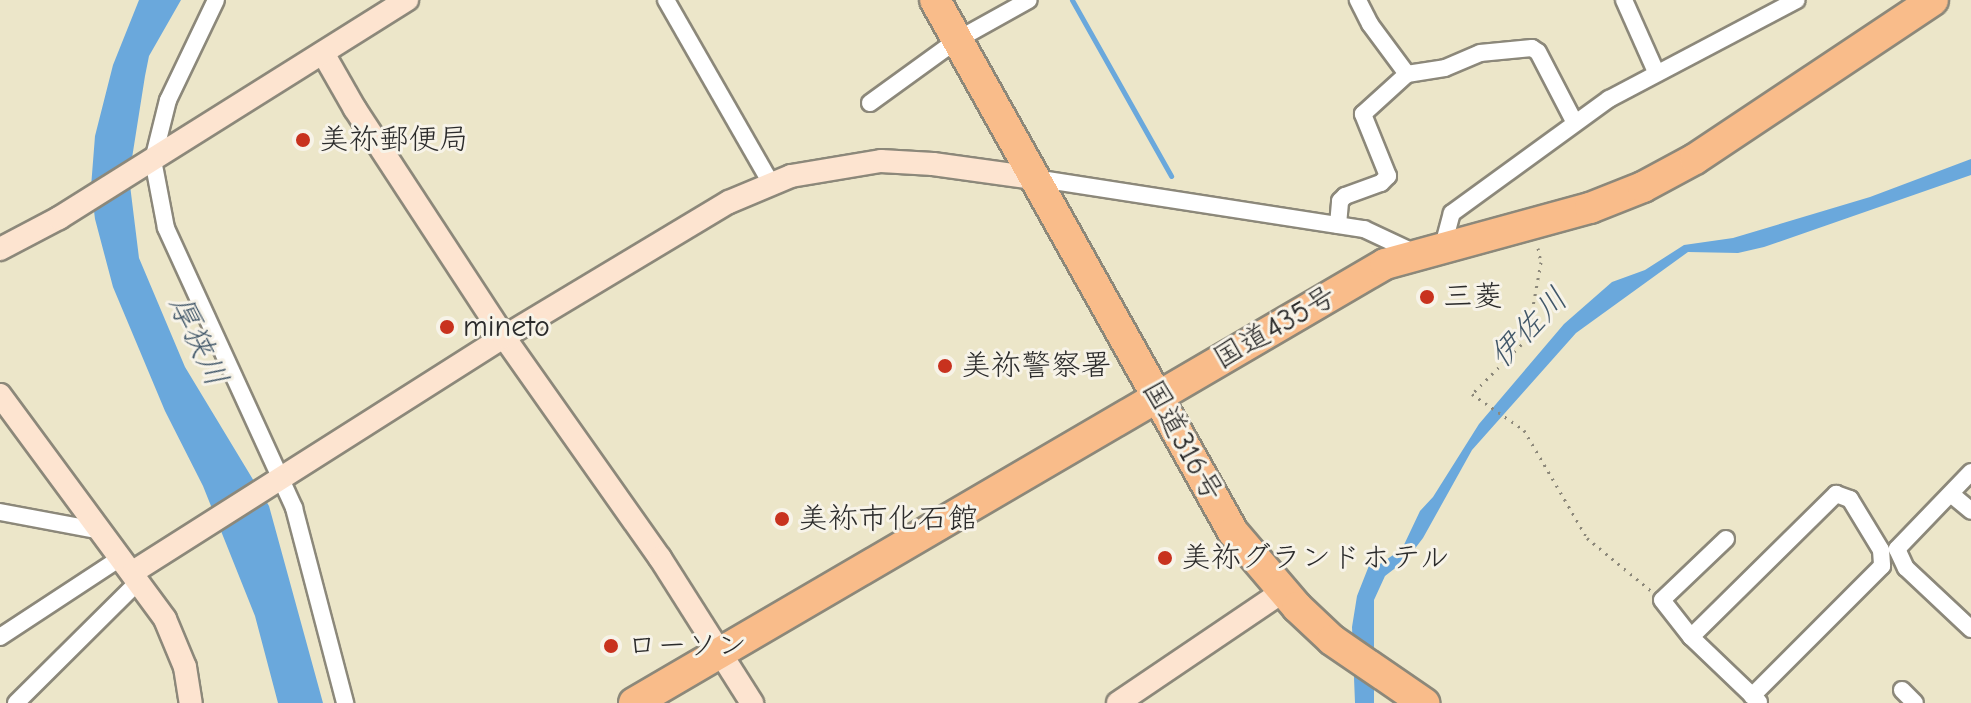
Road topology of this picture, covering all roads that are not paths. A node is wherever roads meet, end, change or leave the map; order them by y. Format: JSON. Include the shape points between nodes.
{"nodes":[{"id":1,"x":216,"y":0,"type":"edge"},
{"id":2,"x":407,"y":0,"type":"edge"},
{"id":3,"x":666,"y":0,"type":"edge"},
{"id":4,"x":935,"y":0,"type":"edge"},
{"id":5,"x":1029,"y":0,"type":"edge"},
{"id":6,"x":1358,"y":0,"type":"edge"},
{"id":7,"x":1624,"y":0,"type":"edge"},
{"id":8,"x":1797,"y":0,"type":"edge"},
{"id":9,"x":1933,"y":0,"type":"edge"},
{"id":10,"x":957,"y":40,"type":"junction"},
{"id":11,"x":323,"y":53,"type":"junction"},
{"id":12,"x":1656,"y":72,"type":"junction"},
{"id":13,"x":1407,"y":74,"type":"junction"},
{"id":14,"x":870,"y":103,"type":"dead end"},
{"id":15,"x":1575,"y":123,"type":"junction"},
{"id":16,"x":153,"y":160,"type":"junction"},
{"id":17,"x":1034,"y":178,"type":"junction"},
{"id":18,"x":771,"y":183,"type":"junction"},
{"id":19,"x":1338,"y":225,"type":"junction"},
{"id":20,"x":0,"y":249,"type":"edge"},
{"id":21,"x":1430,"y":250,"type":"junction"},
{"id":22,"x":504,"y":337,"type":"junction"},
{"id":23,"x":0,"y":395,"type":"edge"},
{"id":24,"x":1157,"y":397,"type":"junction"},
{"id":25,"x":1971,"y":472,"type":"edge"},
{"id":26,"x":275,"y":482,"type":"junction"},
{"id":27,"x":1951,"y":494,"type":"junction"},
{"id":28,"x":1971,"y":511,"type":"edge"},
{"id":29,"x":0,"y":512,"type":"edge"},
{"id":30,"x":102,"y":531,"type":"junction"},
{"id":31,"x":1726,"y":539,"type":"dead end"},
{"id":32,"x":132,"y":570,"type":"junction"},
{"id":33,"x":1282,"y":592,"type":"junction"},
{"id":34,"x":1971,"y":629,"type":"edge"},
{"id":35,"x":0,"y":637,"type":"edge"},
{"id":36,"x":1691,"y":637,"type":"junction"},
{"id":37,"x":719,"y":653,"type":"junction"},
{"id":38,"x":1902,"y":690,"type":"dead end"},
{"id":39,"x":1417,"y":699,"type":"edge"},
{"id":40,"x":1756,"y":699,"type":"edge"},
{"id":41,"x":16,"y":703,"type":"edge"},
{"id":42,"x":191,"y":703,"type":"edge"},
{"id":43,"x":345,"y":703,"type":"edge"},
{"id":44,"x":634,"y":703,"type":"edge"},
{"id":45,"x":752,"y":703,"type":"edge"},
{"id":46,"x":1118,"y":703,"type":"edge"},
{"id":47,"x":1915,"y":703,"type":"edge"}],
"edges":[{"from":1,"to":16,"type":"street","via":[[168,100]]},
{"from":2,"to":11,"type":"street"},
{"from":3,"to":18,"type":"street"},
{"from":4,"to":10,"type":"highway","name":"国道316号"},
{"from":5,"to":10,"type":"street"},
{"from":6,"to":13,"type":"street"},
{"from":7,"to":12,"type":"street"},
{"from":8,"to":12,"type":"street"},
{"from":9,"to":21,"type":"highway","name":"国道435号","via":[[1695,159],[1643,187]]},
{"from":10,"to":14,"type":"street"},
{"from":10,"to":17,"type":"highway","name":"国道316号"},
{"from":11,"to":16,"type":"street"},
{"from":11,"to":22,"type":"street"},
{"from":12,"to":15,"type":"street"},
{"from":13,"to":15,"type":"street","via":[[1445,68],[1480,53],[1532,48]]},
{"from":13,"to":19,"type":"street","via":[[1363,114],[1388,176],[1345,196]]},
{"from":15,"to":21,"type":"street","via":[[1452,213]]},
{"from":16,"to":20,"type":"street"},
{"from":16,"to":26,"type":"street","via":[[166,228]]},
{"from":17,"to":18,"type":"street","via":[[881,161],[817,169]]},
{"from":17,"to":19,"type":"street"},
{"from":17,"to":24,"type":"highway","name":"国道316号"},
{"from":18,"to":22,"type":"street","via":[[690,223]]},
{"from":19,"to":21,"type":"street"},
{"from":21,"to":24,"type":"highway","name":"国道435号","via":[[1371,272]]},
{"from":22,"to":26,"type":"street"},
{"from":22,"to":37,"type":"street","via":[[660,558]]},
{"from":23,"to":30,"type":"street"},
{"from":24,"to":33,"type":"highway","name":"国道316号","via":[[1233,532]]},
{"from":24,"to":37,"type":"highway","name":"国道435号"},
{"from":25,"to":27,"type":"street"},
{"from":26,"to":32,"type":"street"},
{"from":26,"to":43,"type":"street","via":[[294,508]]},
{"from":27,"to":28,"type":"street"},
{"from":27,"to":34,"type":"street","via":[[1897,549],[1906,568]]},
{"from":29,"to":30,"type":"street"},
{"from":30,"to":32,"type":"street"},
{"from":31,"to":36,"type":"street","via":[[1662,600]]},
{"from":32,"to":35,"type":"street"},
{"from":32,"to":41,"type":"street"},
{"from":32,"to":42,"type":"street","via":[[175,640]]},
{"from":33,"to":39,"type":"highway","name":"国道316号","via":[[1332,640]]},
{"from":33,"to":46,"type":"street"},
{"from":36,"to":40,"type":"street"},
{"from":36,"to":40,"type":"street","via":[[1836,494],[1850,499],[1881,550],[1882,566]]},
{"from":37,"to":44,"type":"highway","name":"国道435号"},
{"from":37,"to":45,"type":"street"},
{"from":38,"to":47,"type":"street"}]}
